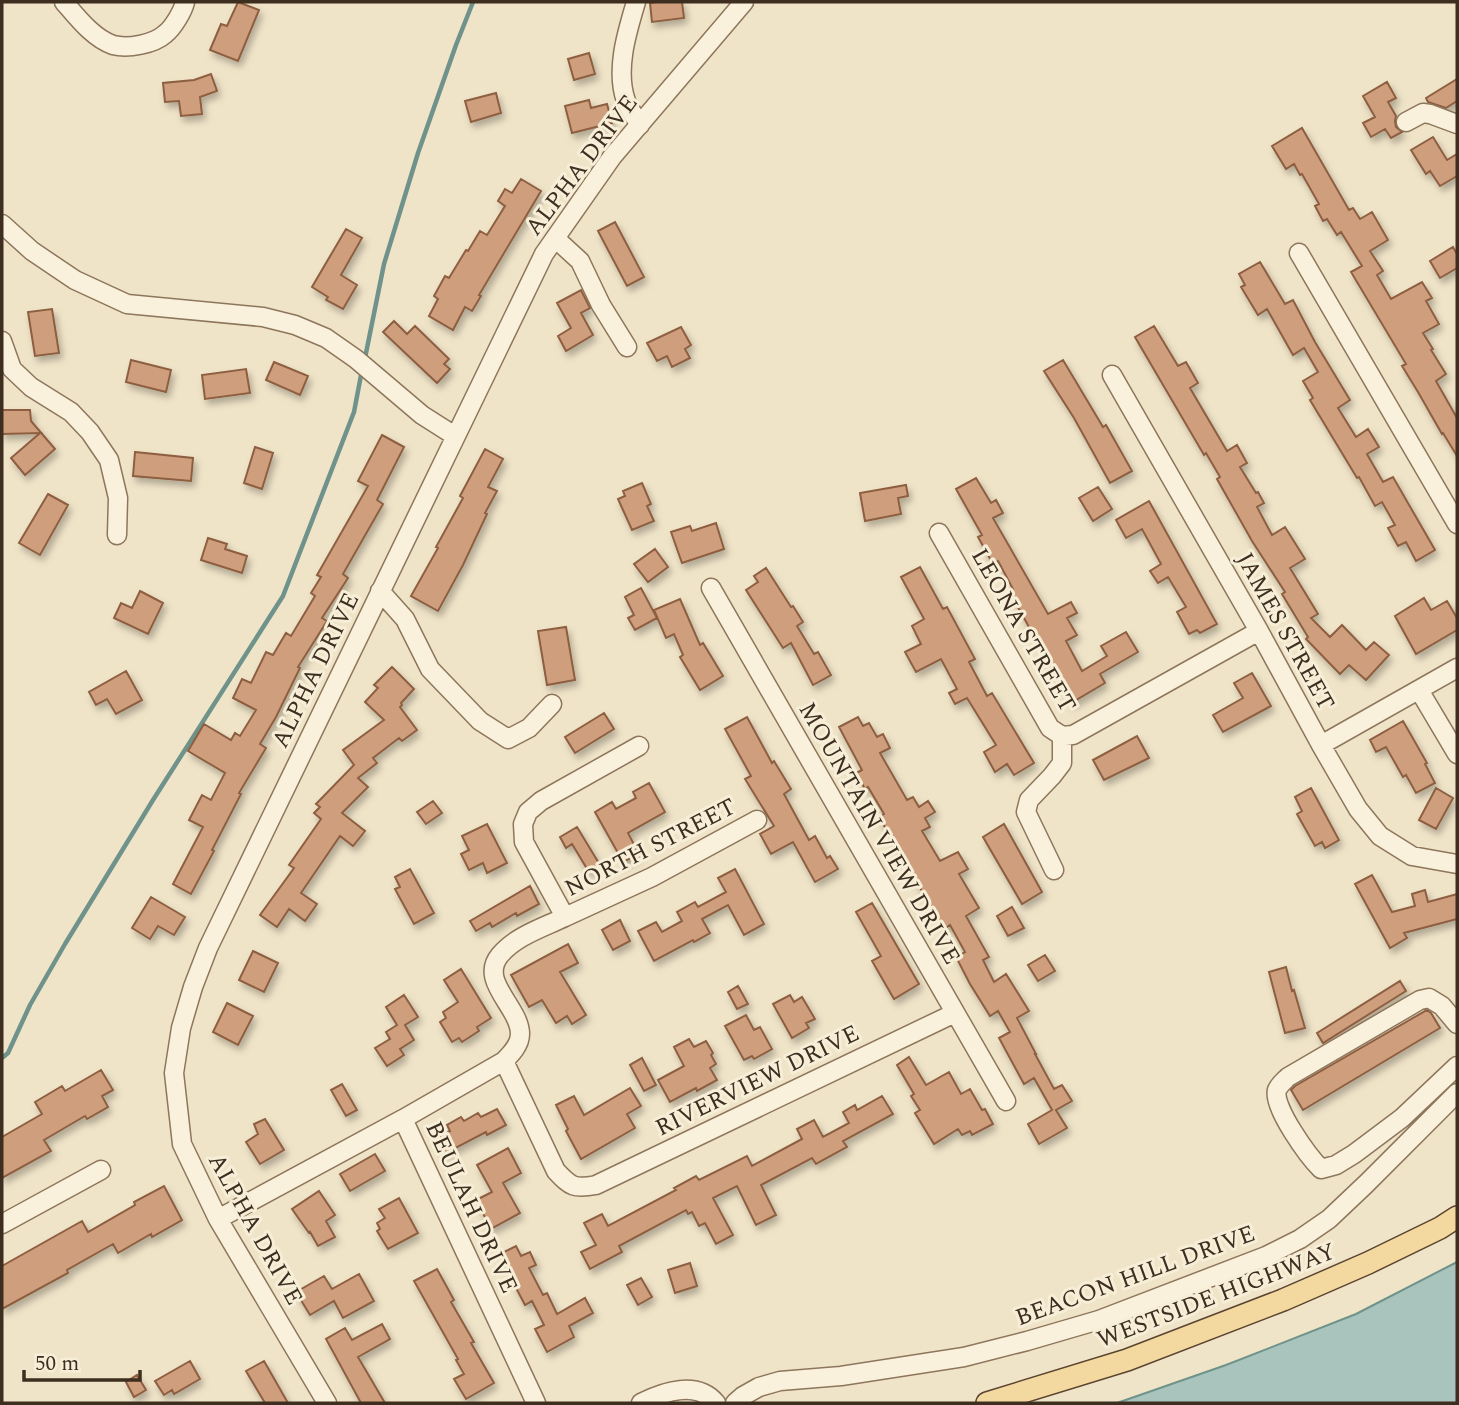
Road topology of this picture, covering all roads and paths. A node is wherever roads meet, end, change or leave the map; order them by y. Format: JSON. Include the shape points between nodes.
{"nodes":[{"id":1,"x":64,"y":2,"type":"edge"},
{"id":2,"x":185,"y":2,"type":"edge"},
{"id":3,"x":636,"y":2,"type":"edge"},
{"id":4,"x":744,"y":2,"type":"edge"},
{"id":5,"x":1406,"y":121,"type":"dead end"},
{"id":6,"x":1457,"y":124,"type":"edge"},
{"id":7,"x":640,"y":125,"type":"junction"},
{"id":8,"x":2,"y":225,"type":"edge"},
{"id":9,"x":555,"y":238,"type":"junction"},
{"id":10,"x":1299,"y":253,"type":"dead end"},
{"id":11,"x":2,"y":341,"type":"edge"},
{"id":12,"x":627,"y":347,"type":"dead end"},
{"id":13,"x":1112,"y":375,"type":"dead end"},
{"id":14,"x":455,"y":436,"type":"junction"},
{"id":15,"x":1457,"y":524,"type":"edge"},
{"id":16,"x":939,"y":533,"type":"dead end"},
{"id":17,"x":117,"y":535,"type":"dead end"},
{"id":18,"x":711,"y":588,"type":"dead end"},
{"id":19,"x":380,"y":591,"type":"junction"},
{"id":20,"x":1259,"y":631,"type":"junction"},
{"id":21,"x":1457,"y":668,"type":"edge"},
{"id":22,"x":1419,"y":690,"type":"junction"},
{"id":23,"x":552,"y":704,"type":"dead end"},
{"id":24,"x":1062,"y":736,"type":"junction"},
{"id":25,"x":1321,"y":745,"type":"junction"},
{"id":26,"x":639,"y":746,"type":"dead end"},
{"id":27,"x":1457,"y":754,"type":"edge"},
{"id":28,"x":757,"y":820,"type":"dead end"},
{"id":29,"x":1457,"y":864,"type":"edge"},
{"id":30,"x":1054,"y":870,"type":"dead end"},
{"id":31,"x":565,"y":917,"type":"junction"},
{"id":32,"x":955,"y":1013,"type":"junction"},
{"id":33,"x":1457,"y":1024,"type":"edge"},
{"id":34,"x":504,"y":1061,"type":"junction"},
{"id":35,"x":1457,"y":1066,"type":"edge"},
{"id":36,"x":1457,"y":1093,"type":"edge"},
{"id":37,"x":1006,"y":1101,"type":"dead end"},
{"id":38,"x":403,"y":1119,"type":"junction"},
{"id":39,"x":101,"y":1170,"type":"dead end"},
{"id":40,"x":1457,"y":1217,"type":"edge"},
{"id":41,"x":218,"y":1219,"type":"junction"},
{"id":42,"x":2,"y":1224,"type":"edge"},
{"id":43,"x":327,"y":1403,"type":"edge"},
{"id":44,"x":536,"y":1403,"type":"edge"},
{"id":45,"x":641,"y":1403,"type":"edge"},
{"id":46,"x":716,"y":1403,"type":"edge"},
{"id":47,"x":735,"y":1403,"type":"edge"},
{"id":48,"x":987,"y":1403,"type":"edge"}],
"edges":[{"from":1,"to":2,"type":"street","via":[[92,32],[113,45],[137,47],[165,34]]},
{"from":3,"to":7,"type":"street","via":[[621,74],[626,101]]},
{"from":4,"to":7,"type":"street","name":"ALPHA DRIVE"},
{"from":5,"to":6,"type":"street","via":[[1423,113]]},
{"from":7,"to":9,"type":"street","name":"ALPHA DRIVE"},
{"from":8,"to":14,"type":"street","via":[[75,280],[127,303],[263,317],[326,338]]},
{"from":9,"to":12,"type":"street","via":[[580,261]]},
{"from":9,"to":14,"type":"street","name":"ALPHA DRIVE"},
{"from":10,"to":15,"type":"street"},
{"from":11,"to":17,"type":"street","via":[[12,369],[71,412],[109,460],[118,498]]},
{"from":13,"to":20,"type":"street","name":"JAMES STREET"},
{"from":14,"to":19,"type":"street","name":"ALPHA DRIVE"},
{"from":16,"to":24,"type":"street","name":"LEONA STREET","via":[[1050,728]]},
{"from":18,"to":32,"type":"street","name":"MOUNTAIN VIEW DRIVE"},
{"from":19,"to":23,"type":"street","via":[[405,619],[429,669],[480,721],[508,739],[529,728]]},
{"from":19,"to":41,"type":"street","name":"ALPHA DRIVE","via":[[208,948],[181,1028],[174,1073],[182,1144]]},
{"from":20,"to":24,"type":"street","name":"LEONA STREET","via":[[1073,735]]},
{"from":20,"to":25,"type":"street","name":"JAMES STREET"},
{"from":21,"to":22,"type":"street"},
{"from":22,"to":25,"type":"street"},
{"from":22,"to":27,"type":"street"},
{"from":24,"to":30,"type":"street","via":[[1062,763],[1029,800],[1026,812]]},
{"from":25,"to":29,"type":"street","name":"JAMES STREET","via":[[1358,809],[1380,836],[1412,856]]},
{"from":26,"to":31,"type":"street","via":[[528,812],[524,842]]},
{"from":28,"to":31,"type":"street","name":"NORTH STREET","via":[[652,877]]},
{"from":31,"to":34,"type":"street","via":[[519,939],[497,958],[493,972],[520,1035]]},
{"from":32,"to":34,"type":"street","name":"RIVERVIEW DRIVE","via":[[596,1185],[579,1188],[569,1185],[556,1171]]},
{"from":32,"to":37,"type":"street","name":"MOUNTAIN VIEW DRIVE"},
{"from":33,"to":35,"type":"street","via":[[1442,1006],[1429,998],[1420,1000],[1288,1077],[1276,1091],[1278,1105],[1308,1156],[1321,1169],[1336,1166],[1402,1118]]},
{"from":34,"to":38,"type":"street","name":"BEULAH DRIVE"},
{"from":36,"to":47,"type":"street","name":"BEACON HILL DRIVE","via":[[1328,1219],[1266,1256],[1098,1320],[1027,1341],[915,1365],[780,1381],[751,1391]]},
{"from":38,"to":41,"type":"street"},
{"from":38,"to":44,"type":"street","name":"BEULAH DRIVE"},
{"from":39,"to":42,"type":"street"},
{"from":40,"to":48,"type":"main road","name":"WESTSIDE HIGHWAY","via":[[1283,1300],[1127,1360]]},
{"from":41,"to":43,"type":"street","name":"ALPHA DRIVE"},
{"from":45,"to":46,"type":"street","via":[[684,1390],[704,1393]]}]}
